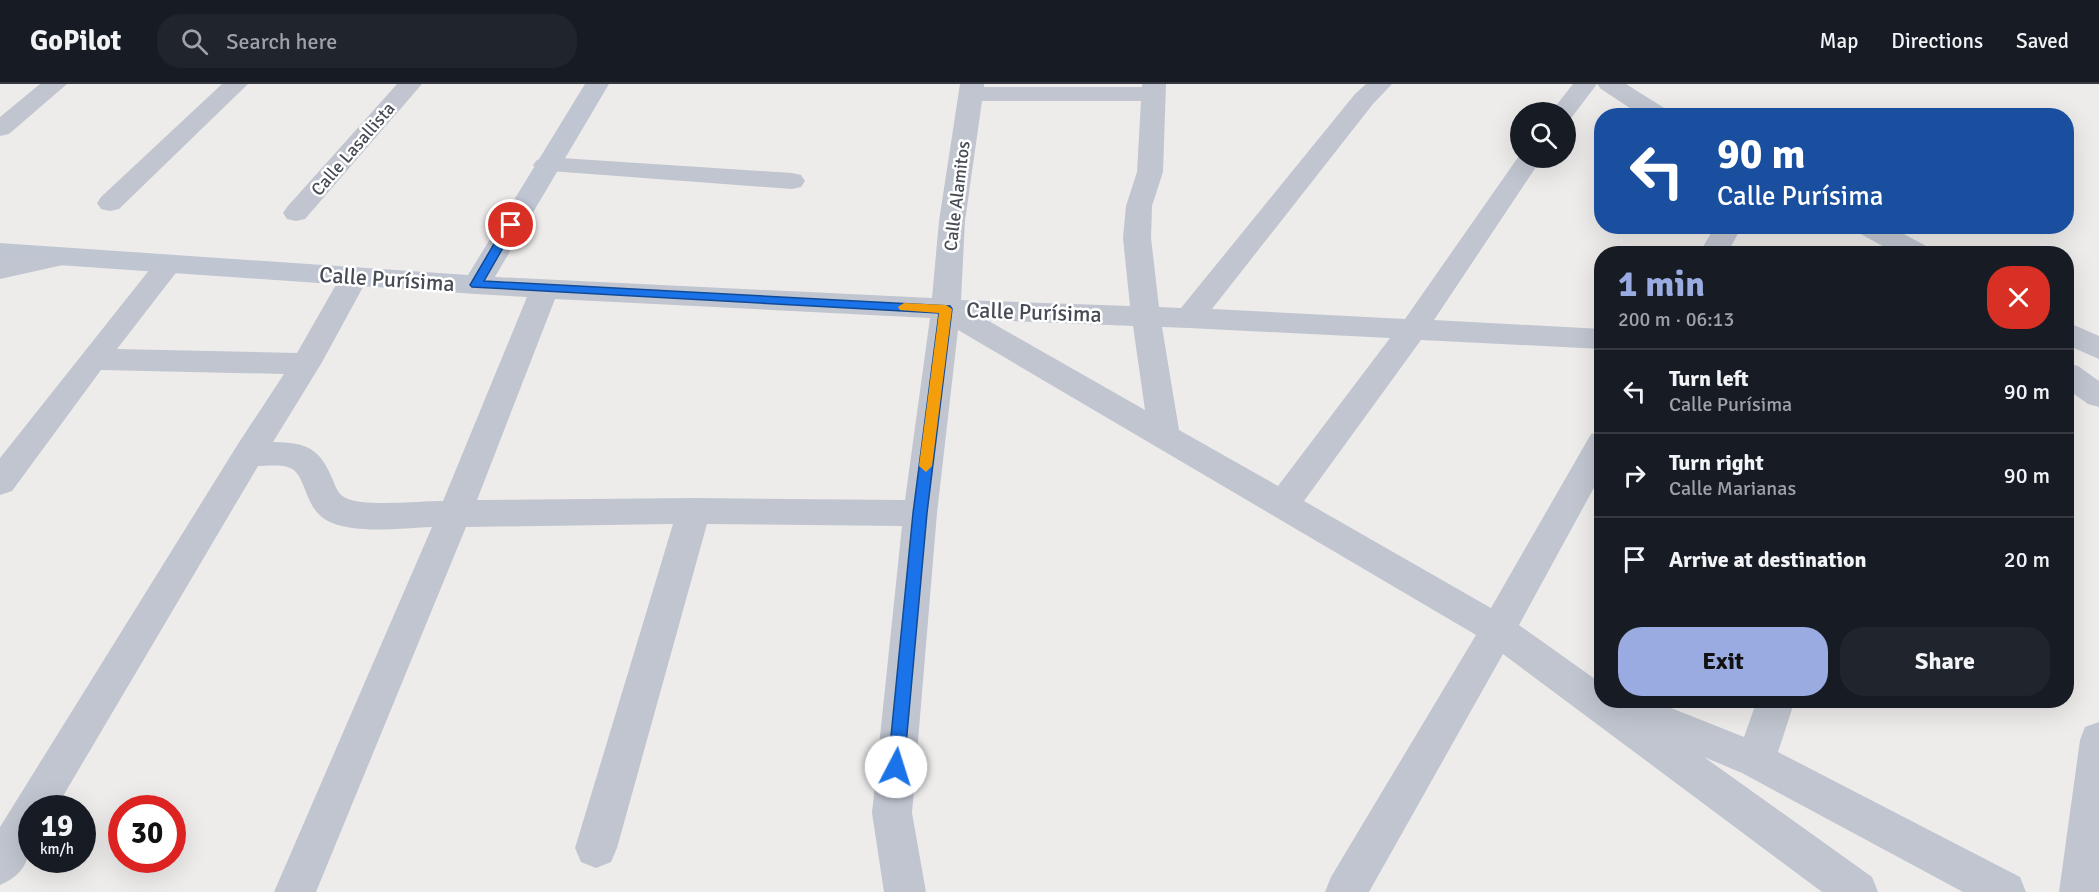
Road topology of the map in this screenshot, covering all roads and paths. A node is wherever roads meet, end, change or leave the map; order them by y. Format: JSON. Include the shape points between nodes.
{"nodes":[{"id":1,"x":55,"y":84,"type":"edge"},
{"id":2,"x":236,"y":84,"type":"edge"},
{"id":3,"x":410,"y":84,"type":"edge"},
{"id":4,"x":597,"y":84,"type":"edge"},
{"id":5,"x":1380,"y":84,"type":"edge"},
{"id":6,"x":1585,"y":84,"type":"edge"},
{"id":7,"x":1609,"y":84,"type":"edge"},
{"id":8,"x":972,"y":89,"type":"edge"},
{"id":9,"x":1154,"y":89,"type":"edge"},
{"id":10,"x":1571,"y":102,"type":"edge"},
{"id":11,"x":1647,"y":108,"type":"edge"},
{"id":12,"x":0,"y":129,"type":"edge"},
{"id":13,"x":546,"y":165,"type":"junction"},
{"id":14,"x":1523,"y":168,"type":"edge"},
{"id":15,"x":792,"y":181,"type":"dead end"},
{"id":16,"x":110,"y":202,"type":"dead end"},
{"id":17,"x":296,"y":213,"type":"dead end"},
{"id":18,"x":1882,"y":234,"type":"edge"},
{"id":19,"x":1905,"y":246,"type":"edge"},
{"id":20,"x":0,"y":252,"type":"edge"},
{"id":21,"x":62,"y":256,"type":"junction"},
{"id":22,"x":168,"y":265,"type":"junction"},
{"id":23,"x":0,"y":270,"type":"edge"},
{"id":24,"x":354,"y":276,"type":"junction"},
{"id":25,"x":476,"y":285,"type":"junction"},
{"id":26,"x":545,"y":288,"type":"junction"},
{"id":27,"x":946,"y":309,"type":"junction"},
{"id":28,"x":1146,"y":316,"type":"junction"},
{"id":29,"x":1189,"y":318,"type":"junction"},
{"id":30,"x":1412,"y":331,"type":"junction"},
{"id":31,"x":2074,"y":336,"type":"edge"},
{"id":32,"x":1594,"y":339,"type":"edge"},
{"id":33,"x":2099,"y":349,"type":"edge"},
{"id":34,"x":93,"y":358,"type":"junction"},
{"id":35,"x":2074,"y":361,"type":"edge"},
{"id":36,"x":2099,"y":362,"type":"edge"},
{"id":37,"x":306,"y":364,"type":"junction"},
{"id":38,"x":2074,"y":379,"type":"edge"},
{"id":39,"x":2099,"y":396,"type":"edge"},
{"id":40,"x":1164,"y":436,"type":"junction"},
{"id":41,"x":249,"y":453,"type":"junction"},
{"id":42,"x":1594,"y":458,"type":"edge"},
{"id":43,"x":0,"y":482,"type":"edge"},
{"id":44,"x":1282,"y":505,"type":"junction"},
{"id":45,"x":694,"y":511,"type":"junction"},
{"id":46,"x":455,"y":513,"type":"junction"},
{"id":47,"x":920,"y":513,"type":"junction"},
{"id":48,"x":1498,"y":630,"type":"junction"},
{"id":49,"x":1594,"y":695,"type":"edge"},
{"id":50,"x":1612,"y":708,"type":"edge"},
{"id":51,"x":1626,"y":708,"type":"edge"},
{"id":52,"x":1773,"y":708,"type":"edge"},
{"id":53,"x":2099,"y":740,"type":"edge"},
{"id":54,"x":1756,"y":760,"type":"junction"},
{"id":55,"x":42,"y":795,"type":"edge"},
{"id":56,"x":18,"y":836,"type":"edge"},
{"id":57,"x":596,"y":848,"type":"dead end"},
{"id":58,"x":0,"y":865,"type":"edge"},
{"id":59,"x":295,"y":892,"type":"edge"},
{"id":60,"x":905,"y":892,"type":"edge"},
{"id":61,"x":1346,"y":892,"type":"edge"},
{"id":62,"x":1857,"y":892,"type":"edge"},
{"id":63,"x":2006,"y":892,"type":"edge"},
{"id":64,"x":2080,"y":892,"type":"edge"}],
"edges":[{"from":1,"to":12,"type":"street"},
{"from":2,"to":16,"type":"street"},
{"from":3,"to":17,"type":"street","name":"Calle Lasallista"},
{"from":4,"to":13,"type":"street"},
{"from":5,"to":29,"type":"street"},
{"from":6,"to":10,"type":"street"},
{"from":7,"to":11,"type":"street"},
{"from":8,"to":9,"type":"street"},
{"from":8,"to":27,"type":"street","name":"Calle Alamitos","via":[[952,221]]},
{"from":9,"to":28,"type":"street","via":[[1150,172],[1139,206],[1137,238]]},
{"from":13,"to":15,"type":"street"},
{"from":13,"to":25,"type":"street"},
{"from":14,"to":30,"type":"street"},
{"from":18,"to":19,"type":"street"},
{"from":20,"to":21,"type":"street","name":"Calle Purísima"},
{"from":21,"to":22,"type":"street","name":"Calle Purísima"},
{"from":21,"to":23,"type":"street"},
{"from":22,"to":24,"type":"street","name":"Calle Purísima"},
{"from":22,"to":34,"type":"street"},
{"from":24,"to":25,"type":"street","name":"Calle Purísima"},
{"from":24,"to":37,"type":"street"},
{"from":25,"to":26,"type":"street","name":"Calle Purísima"},
{"from":26,"to":27,"type":"street","name":"Calle Purísima"},
{"from":26,"to":46,"type":"street"},
{"from":27,"to":28,"type":"street","name":"Calle Purísima"},
{"from":27,"to":40,"type":"street"},
{"from":27,"to":47,"type":"street","name":"Calle Alamitos"},
{"from":28,"to":29,"type":"street","name":"Calle Purísima"},
{"from":28,"to":40,"type":"street"},
{"from":29,"to":30,"type":"street","name":"Calle Purísima"},
{"from":30,"to":32,"type":"street","name":"Calle Purísima"},
{"from":30,"to":44,"type":"street"},
{"from":31,"to":33,"type":"street"},
{"from":34,"to":37,"type":"street"},
{"from":34,"to":43,"type":"street"},
{"from":35,"to":36,"type":"street"},
{"from":37,"to":41,"type":"street"},
{"from":38,"to":39,"type":"street"},
{"from":40,"to":44,"type":"street"},
{"from":41,"to":46,"type":"street","via":[[297,455],[311,466],[325,501],[339,512]]},
{"from":41,"to":55,"type":"street"},
{"from":42,"to":48,"type":"street"},
{"from":44,"to":48,"type":"street"},
{"from":45,"to":46,"type":"street"},
{"from":45,"to":47,"type":"street"},
{"from":45,"to":57,"type":"street"},
{"from":46,"to":59,"type":"street"},
{"from":47,"to":60,"type":"street","name":"Calle Alamitos","via":[[892,813]]},
{"from":48,"to":49,"type":"street"},
{"from":48,"to":61,"type":"street"},
{"from":50,"to":62,"type":"street"},
{"from":51,"to":54,"type":"street"},
{"from":52,"to":54,"type":"street"},
{"from":53,"to":64,"type":"street"},
{"from":54,"to":63,"type":"street"},
{"from":56,"to":58,"type":"street"}]}
